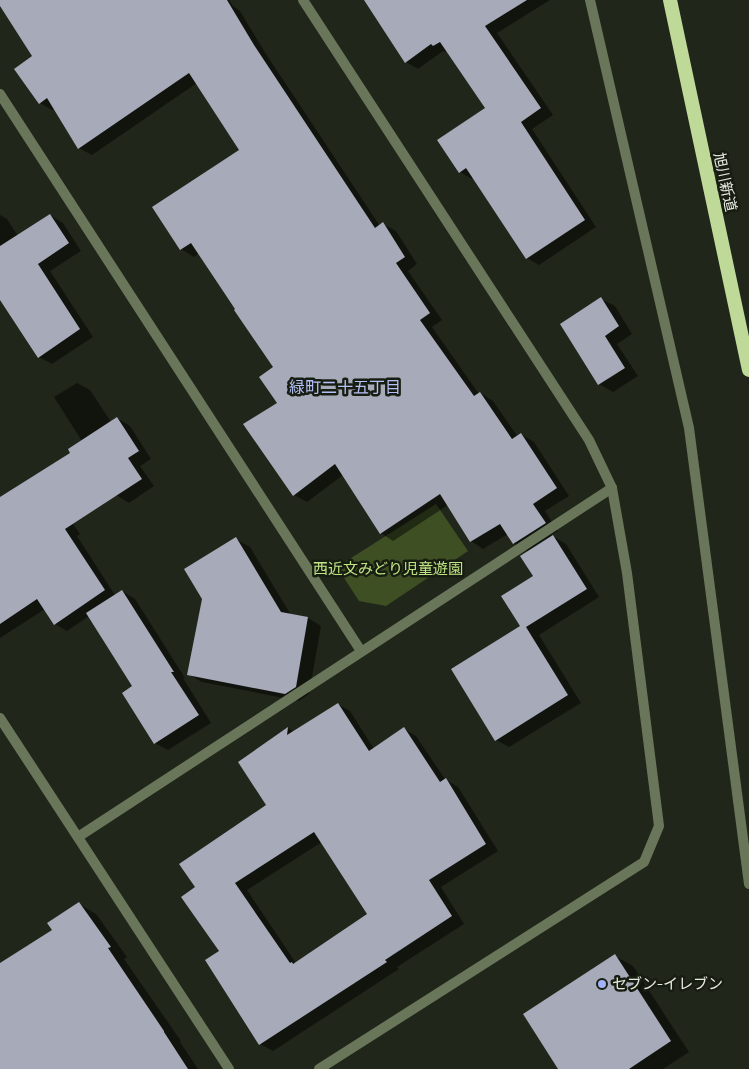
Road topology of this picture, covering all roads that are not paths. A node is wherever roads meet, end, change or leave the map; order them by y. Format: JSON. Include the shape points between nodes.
{"nodes":[{"id":1,"x":303,"y":0,"type":"edge"},
{"id":2,"x":590,"y":0,"type":"edge"},
{"id":3,"x":670,"y":0,"type":"edge"},
{"id":4,"x":0,"y":94,"type":"edge"},
{"id":5,"x":749,"y":370,"type":"edge"},
{"id":6,"x":612,"y":488,"type":"junction"},
{"id":7,"x":361,"y":651,"type":"junction"},
{"id":8,"x":0,"y":718,"type":"edge"},
{"id":9,"x":78,"y":836,"type":"junction"},
{"id":10,"x":749,"y":884,"type":"edge"},
{"id":11,"x":229,"y":1069,"type":"edge"},
{"id":12,"x":319,"y":1069,"type":"edge"}],
"edges":[{"from":1,"to":6,"type":"street","via":[[590,440]]},
{"from":2,"to":10,"type":"street","via":[[689,428]]},
{"from":3,"to":5,"type":"highway","name":"旭川新道"},
{"from":4,"to":7,"type":"street"},
{"from":6,"to":7,"type":"street"},
{"from":6,"to":12,"type":"street","via":[[628,573],[659,826],[644,862]]},
{"from":7,"to":9,"type":"street"},
{"from":8,"to":9,"type":"street"},
{"from":9,"to":11,"type":"street"}]}
